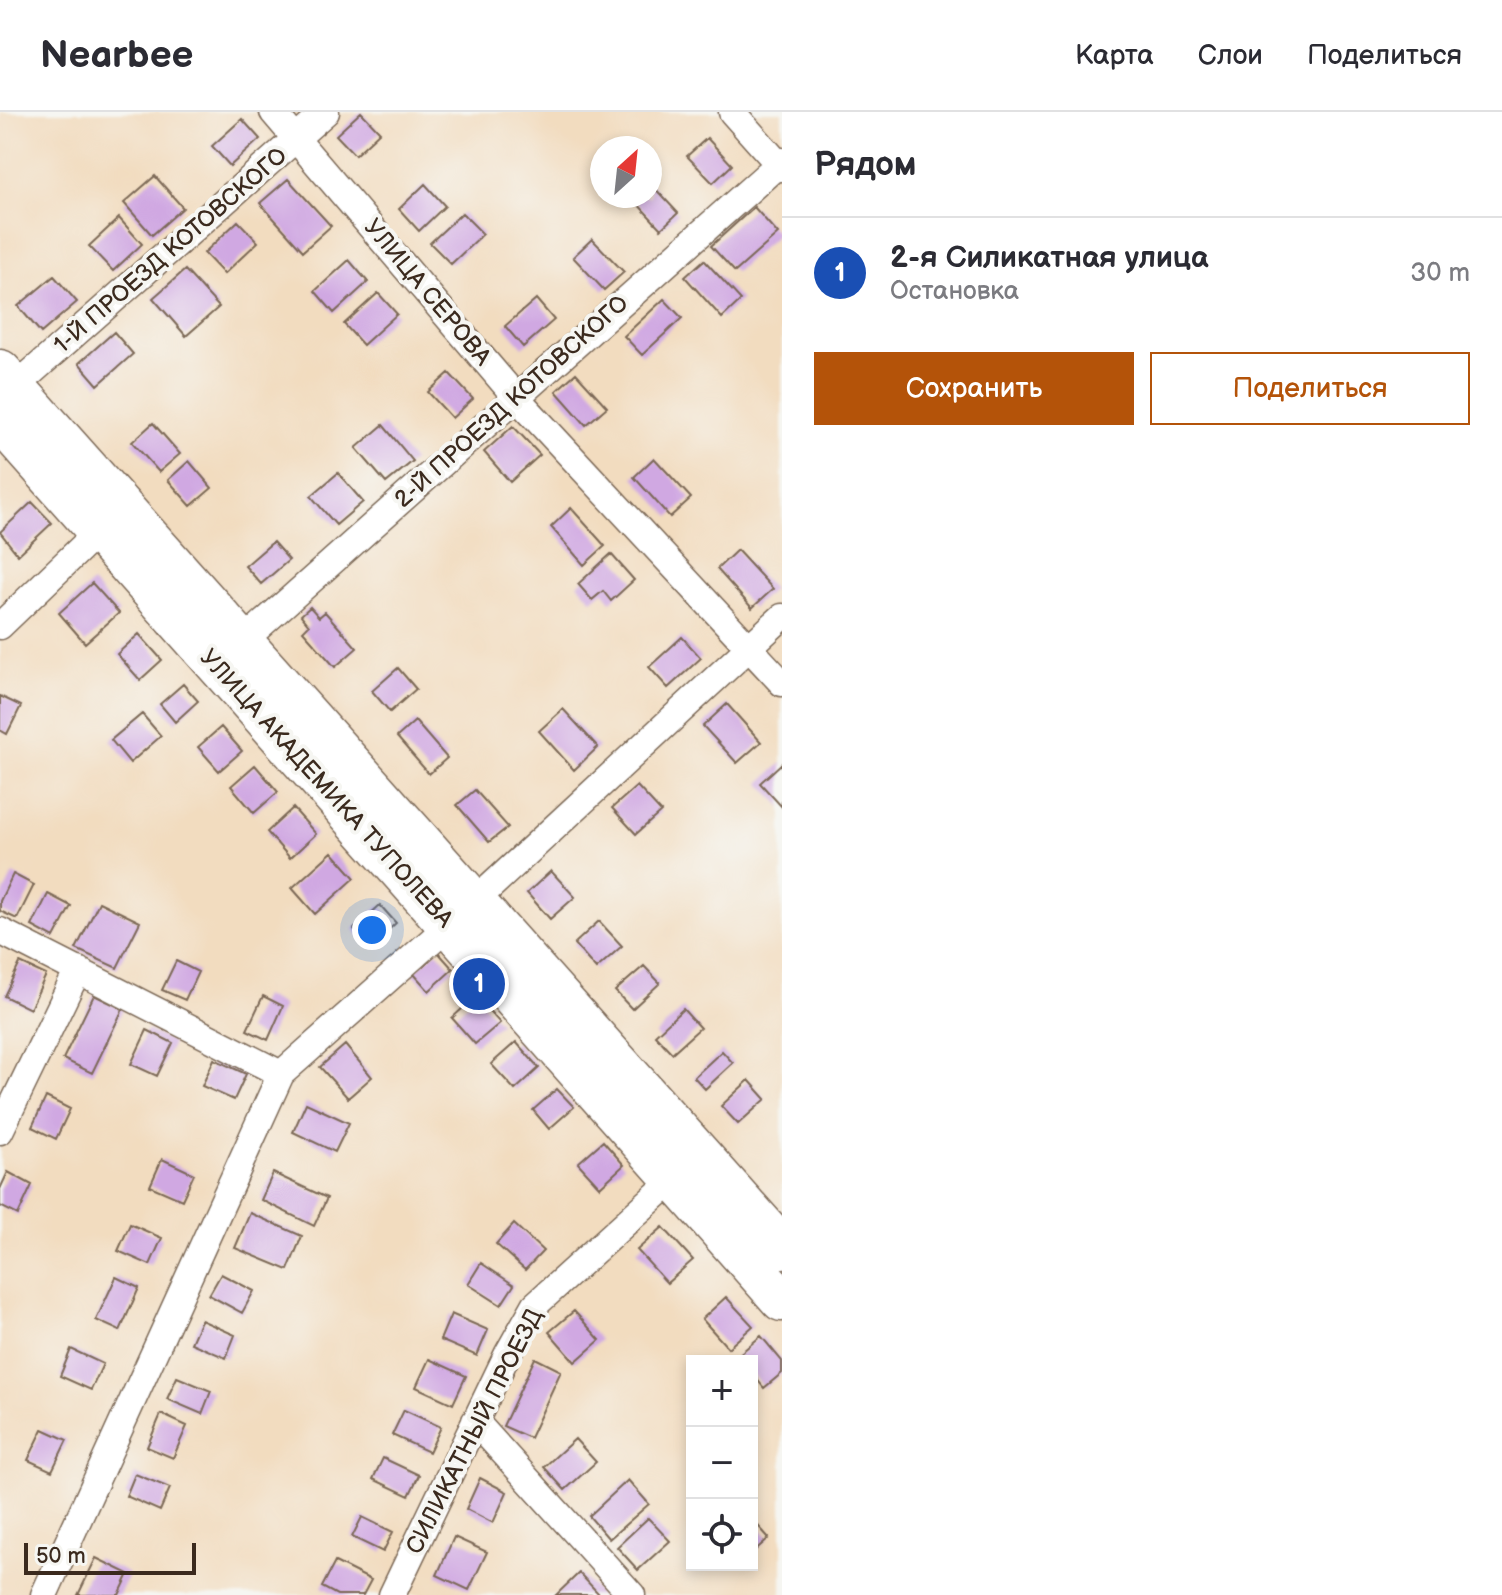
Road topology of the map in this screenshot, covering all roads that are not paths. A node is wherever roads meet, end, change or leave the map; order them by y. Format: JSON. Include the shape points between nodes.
{"nodes":[{"id":1,"x":273,"y":112,"type":"edge"},
{"id":2,"x":326,"y":112,"type":"edge"},
{"id":3,"x":732,"y":112,"type":"edge"},
{"id":4,"x":296,"y":138,"type":"junction"},
{"id":5,"x":781,"y":164,"type":"edge"},
{"id":6,"x":5,"y":393,"type":"edge"},
{"id":7,"x":515,"y":396,"type":"junction"},
{"id":8,"x":49,"y":451,"type":"junction"},
{"id":9,"x":99,"y":531,"type":"junction"},
{"id":10,"x":782,"y":617,"type":"edge"},
{"id":11,"x":0,"y":626,"type":"edge"},
{"id":12,"x":242,"y":642,"type":"junction"},
{"id":13,"x":749,"y":646,"type":"junction"},
{"id":14,"x":782,"y":683,"type":"edge"},
{"id":15,"x":462,"y":914,"type":"junction"},
{"id":16,"x":0,"y":931,"type":"edge"},
{"id":17,"x":78,"y":970,"type":"junction"},
{"id":18,"x":281,"y":1074,"type":"junction"},
{"id":19,"x":0,"y":1131,"type":"edge"},
{"id":20,"x":675,"y":1178,"type":"junction"},
{"id":21,"x":782,"y":1247,"type":"edge"},
{"id":22,"x":782,"y":1300,"type":"edge"},
{"id":23,"x":475,"y":1421,"type":"junction"},
{"id":24,"x":44,"y":1595,"type":"edge"},
{"id":25,"x":392,"y":1595,"type":"edge"},
{"id":26,"x":632,"y":1595,"type":"edge"}],
"edges":[{"from":1,"to":4,"type":"street","name":"УЛИЦА СЕРОВА"},
{"from":2,"to":4,"type":"street","name":"1-Й ПРОЕЗД КОТОВСКОГО"},
{"from":3,"to":5,"type":"street"},
{"from":4,"to":6,"type":"street","name":"1-Й ПРОЕЗД КОТОВСКОГО"},
{"from":4,"to":7,"type":"street","name":"УЛИЦА СЕРОВА"},
{"from":5,"to":7,"type":"street","name":"2-Й ПРОЕЗД КОТОВСКОГО"},
{"from":6,"to":8,"type":"main road","name":"УЛИЦА АКАДЕМИКА ТУПОЛЕВА"},
{"from":7,"to":12,"type":"street","name":"2-Й ПРОЕЗД КОТОВСКОГО"},
{"from":7,"to":13,"type":"street","name":"УЛИЦА СЕРОВА"},
{"from":8,"to":9,"type":"main road","name":"УЛИЦА АКАДЕМИКА ТУПОЛЕВА"},
{"from":8,"to":12,"type":"main road","name":"УЛИЦА АКАДЕМИКА ТУПОЛЕВА"},
{"from":9,"to":11,"type":"street"},
{"from":9,"to":15,"type":"main road","name":"УЛИЦА АКАДЕМИКА ТУПОЛЕВА"},
{"from":10,"to":13,"type":"street"},
{"from":12,"to":15,"type":"main road","name":"УЛИЦА АКАДЕМИКА ТУПОЛЕВА"},
{"from":13,"to":14,"type":"street","name":"УЛИЦА СЕРОВА"},
{"from":13,"to":15,"type":"street"},
{"from":15,"to":18,"type":"street"},
{"from":15,"to":20,"type":"main road","name":"УЛИЦА АКАДЕМИКА ТУПОЛЕВА"},
{"from":15,"to":21,"type":"main road","name":"УЛИЦА АКАДЕМИКА ТУПОЛЕВА"},
{"from":16,"to":17,"type":"street"},
{"from":17,"to":18,"type":"street"},
{"from":17,"to":19,"type":"street"},
{"from":18,"to":24,"type":"street"},
{"from":20,"to":22,"type":"main road","name":"УЛИЦА АКАДЕМИКА ТУПОЛЕВА"},
{"from":20,"to":23,"type":"street","name":"СИЛИКАТНЫЙ ПРОЕЗД","via":[[535,1305]]},
{"from":23,"to":25,"type":"street","name":"СИЛИКАТНЫЙ ПРОЕЗД"},
{"from":23,"to":26,"type":"street"}]}
